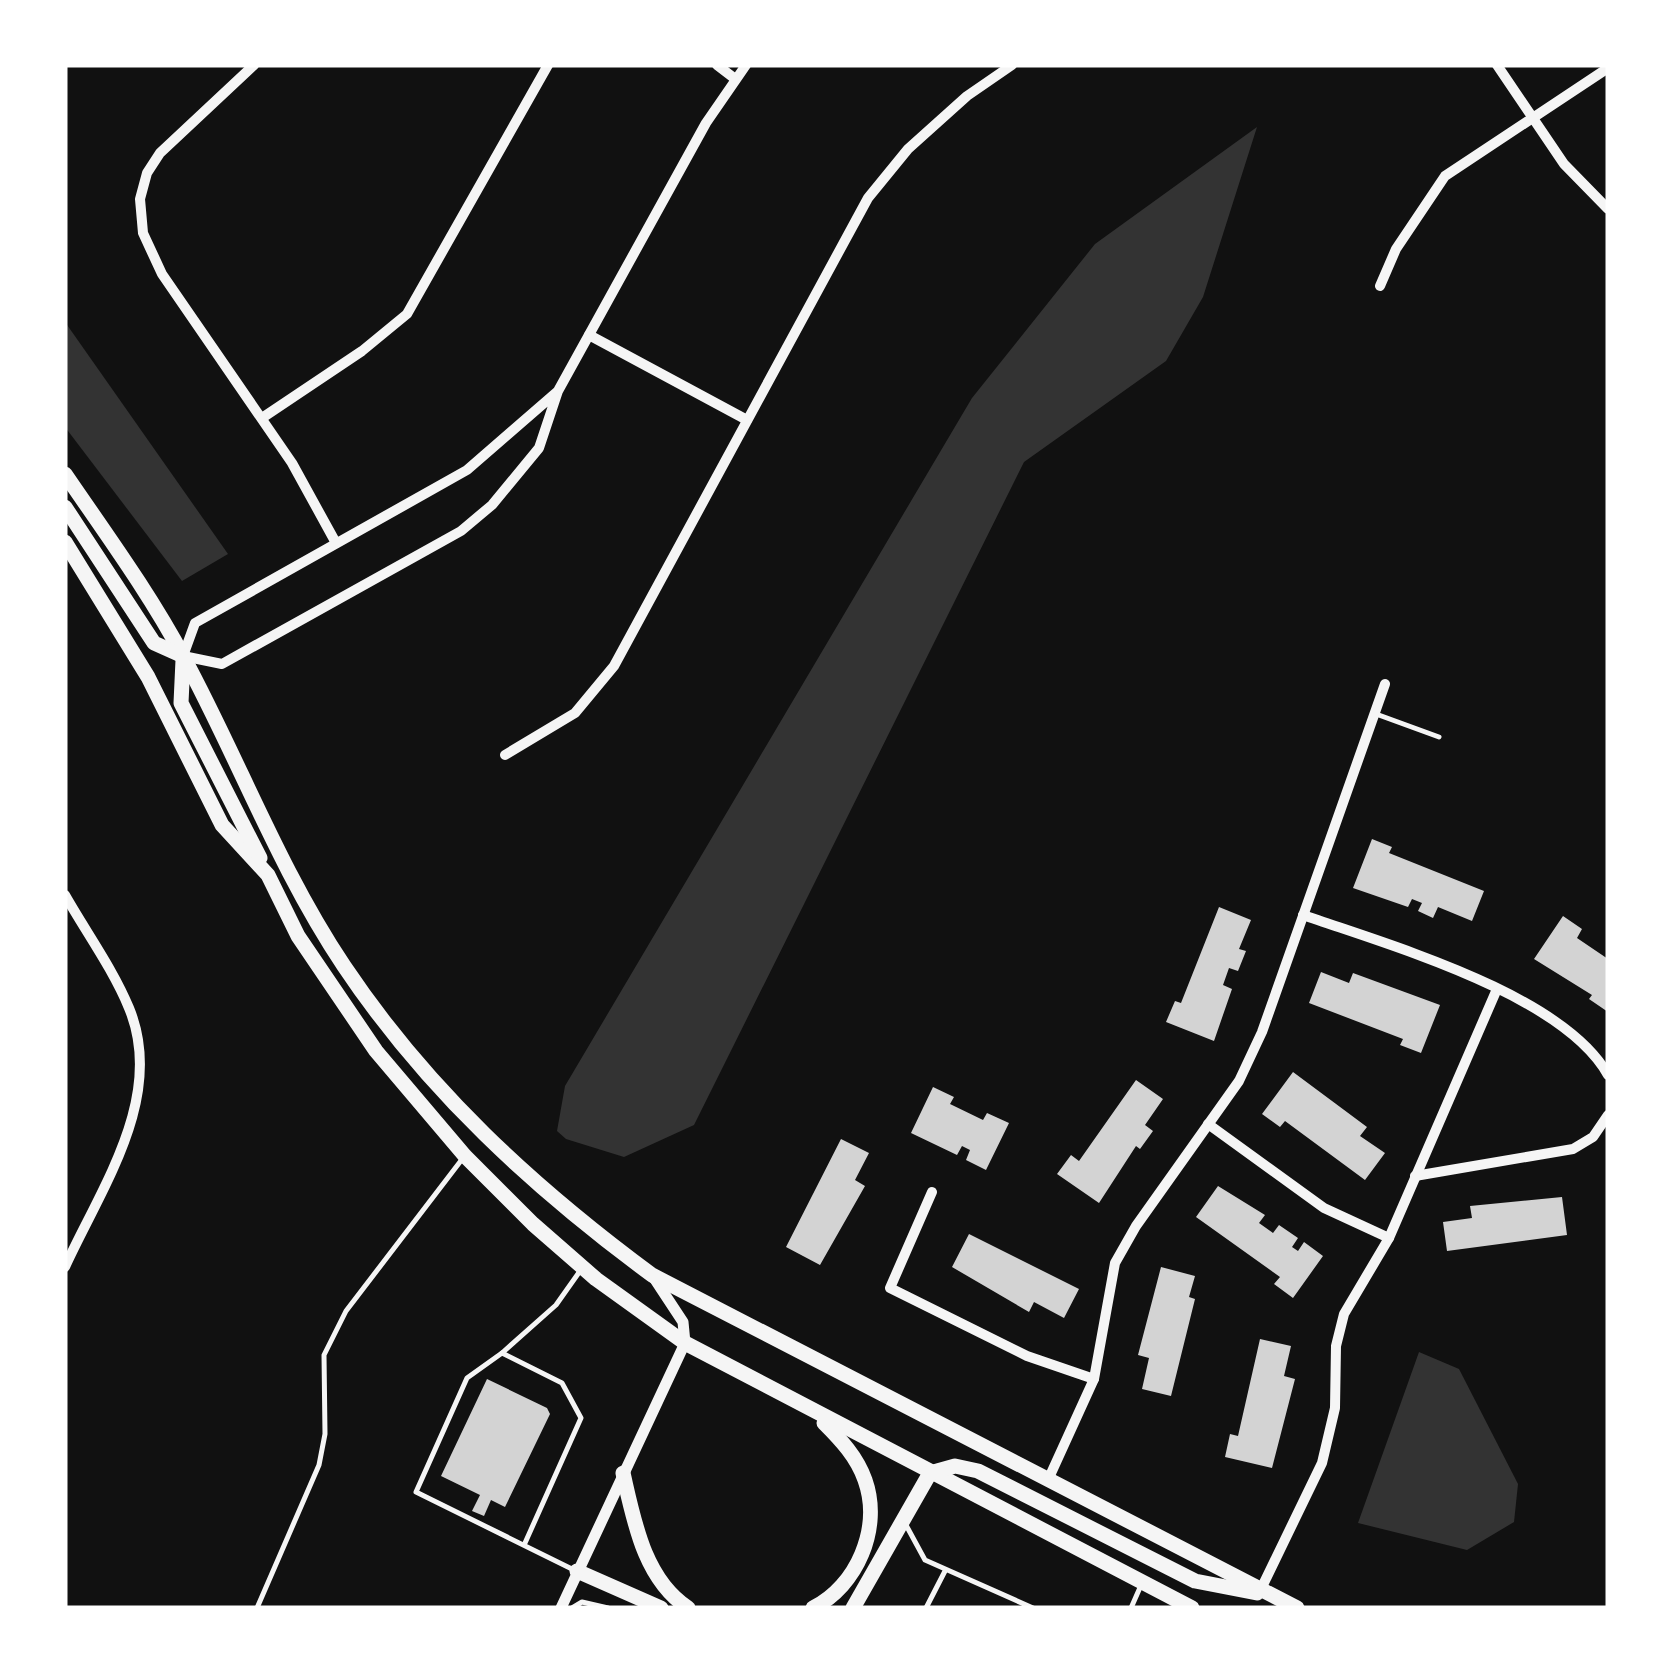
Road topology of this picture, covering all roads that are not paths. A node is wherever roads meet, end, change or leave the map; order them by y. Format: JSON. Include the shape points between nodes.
{"nodes":[{"id":1,"x":254,"y":65,"type":"edge"},
{"id":2,"x":548,"y":65,"type":"edge"},
{"id":3,"x":717,"y":65,"type":"edge"},
{"id":4,"x":746,"y":65,"type":"edge"},
{"id":5,"x":1012,"y":65,"type":"edge"},
{"id":6,"x":1497,"y":65,"type":"edge"},
{"id":7,"x":1608,"y":68,"type":"edge"},
{"id":8,"x":734,"y":78,"type":"junction"},
{"id":9,"x":1530,"y":118,"type":"junction"},
{"id":10,"x":1608,"y":209,"type":"edge"},
{"id":11,"x":1380,"y":286,"type":"dead end"},
{"id":12,"x":588,"y":335,"type":"junction"},
{"id":13,"x":558,"y":391,"type":"junction"},
{"id":14,"x":262,"y":418,"type":"junction"},
{"id":15,"x":747,"y":420,"type":"junction"},
{"id":16,"x":65,"y":474,"type":"edge"},
{"id":17,"x":65,"y":507,"type":"edge"},
{"id":18,"x":65,"y":542,"type":"edge"},
{"id":19,"x":336,"y":543,"type":"junction"},
{"id":20,"x":183,"y":656,"type":"junction"},
{"id":21,"x":1385,"y":684,"type":"dead end"},
{"id":22,"x":1375,"y":714,"type":"junction"},
{"id":23,"x":1439,"y":737,"type":"dead end"},
{"id":24,"x":505,"y":756,"type":"dead end"},
{"id":25,"x":268,"y":875,"type":"junction"},
{"id":26,"x":65,"y":895,"type":"edge"},
{"id":27,"x":1304,"y":915,"type":"junction"},
{"id":28,"x":1496,"y":989,"type":"junction"},
{"id":29,"x":1608,"y":1075,"type":"edge"},
{"id":30,"x":1608,"y":1114,"type":"edge"},
{"id":31,"x":1208,"y":1124,"type":"junction"},
{"id":32,"x":465,"y":1156,"type":"junction"},
{"id":33,"x":1416,"y":1176,"type":"junction"},
{"id":34,"x":932,"y":1192,"type":"dead end"},
{"id":35,"x":1389,"y":1238,"type":"junction"},
{"id":36,"x":65,"y":1267,"type":"edge"},
{"id":37,"x":582,"y":1268,"type":"junction"},
{"id":38,"x":652,"y":1275,"type":"junction"},
{"id":39,"x":685,"y":1343,"type":"junction"},
{"id":40,"x":502,"y":1353,"type":"junction"},
{"id":41,"x":1094,"y":1379,"type":"junction"},
{"id":42,"x":814,"y":1413,"type":"junction"},
{"id":43,"x":624,"y":1473,"type":"junction"},
{"id":44,"x":930,"y":1473,"type":"junction"},
{"id":45,"x":1048,"y":1480,"type":"junction"},
{"id":46,"x":904,"y":1522,"type":"junction"},
{"id":47,"x":524,"y":1543,"type":"junction"},
{"id":48,"x":577,"y":1571,"type":"junction"},
{"id":49,"x":945,"y":1571,"type":"junction"},
{"id":50,"x":1142,"y":1582,"type":"junction"},
{"id":51,"x":1268,"y":1592,"type":"junction"},
{"id":52,"x":682,"y":1607,"type":"edge"},
{"id":53,"x":258,"y":1608,"type":"edge"},
{"id":54,"x":561,"y":1608,"type":"edge"},
{"id":55,"x":572,"y":1608,"type":"edge"},
{"id":56,"x":608,"y":1608,"type":"edge"},
{"id":57,"x":661,"y":1608,"type":"edge"},
{"id":58,"x":813,"y":1608,"type":"edge"},
{"id":59,"x":853,"y":1608,"type":"edge"},
{"id":60,"x":926,"y":1608,"type":"edge"},
{"id":61,"x":1033,"y":1608,"type":"edge"},
{"id":62,"x":1130,"y":1608,"type":"edge"},
{"id":63,"x":1192,"y":1608,"type":"edge"},
{"id":64,"x":1297,"y":1608,"type":"edge"}],
"edges":[{"from":1,"to":14,"type":"street","via":[[160,152],[140,198],[143,233],[162,274]]},
{"from":2,"to":14,"type":"street","via":[[407,314]]},
{"from":3,"to":8,"type":"street"},
{"from":4,"to":8,"type":"street"},
{"from":5,"to":15,"type":"street","via":[[966,96],[881,179]]},
{"from":6,"to":9,"type":"street"},
{"from":7,"to":9,"type":"street"},
{"from":8,"to":12,"type":"street"},
{"from":9,"to":10,"type":"street"},
{"from":9,"to":11,"type":"street","via":[[1446,176],[1396,248]]},
{"from":12,"to":13,"type":"street"},
{"from":12,"to":15,"type":"street"},
{"from":13,"to":19,"type":"street","via":[[468,470]]},
{"from":13,"to":20,"type":"street","via":[[539,448],[492,506],[461,531],[222,664]]},
{"from":14,"to":19,"type":"street"},
{"from":15,"to":24,"type":"street","via":[[594,696]]},
{"from":16,"to":20,"type":"main road"},
{"from":17,"to":20,"type":"main road","via":[[154,643]]},
{"from":18,"to":25,"type":"main road","via":[[148,677],[222,825]]},
{"from":19,"to":20,"type":"street","via":[[196,623]]},
{"from":20,"to":25,"type":"main road","via":[[181,702]]},
{"from":20,"to":38,"type":"main road","via":[[282,862],[343,966],[406,1051],[484,1138],[568,1213]]},
{"from":21,"to":22,"type":"street"},
{"from":22,"to":23,"type":"lane"},
{"from":22,"to":27,"type":"street"},
{"from":25,"to":32,"type":"main road","via":[[298,936],[376,1052]]},
{"from":26,"to":36,"type":"street","via":[[129,1008],[142,1068],[130,1126]]},
{"from":27,"to":28,"type":"street"},
{"from":27,"to":31,"type":"street","via":[[1262,1032]]},
{"from":28,"to":29,"type":"street","via":[[1596,1052]]},
{"from":28,"to":33,"type":"street"},
{"from":30,"to":33,"type":"street","via":[[1573,1149]]},
{"from":31,"to":35,"type":"street","via":[[1324,1208]]},
{"from":31,"to":41,"type":"street","via":[[1115,1263]]},
{"from":32,"to":37,"type":"main road"},
{"from":32,"to":53,"type":"lane","via":[[346,1310],[324,1355],[325,1434],[318,1465]]},
{"from":33,"to":35,"type":"street"},
{"from":34,"to":41,"type":"street","via":[[890,1288],[1027,1356]]},
{"from":35,"to":51,"type":"street","via":[[1344,1314],[1322,1463]]},
{"from":37,"to":39,"type":"main road"},
{"from":37,"to":40,"type":"lane","via":[[556,1304]]},
{"from":38,"to":39,"type":"street","via":[[682,1322]]},
{"from":38,"to":45,"type":"main road"},
{"from":39,"to":42,"type":"main road"},
{"from":39,"to":43,"type":"street"},
{"from":40,"to":47,"type":"lane","via":[[562,1383],[582,1418]]},
{"from":40,"to":47,"type":"lane","via":[[467,1378],[416,1492]]},
{"from":41,"to":45,"type":"street"},
{"from":42,"to":44,"type":"main road"},
{"from":42,"to":58,"type":"main road","via":[[850,1450],[866,1482],[870,1517],[849,1580]]},
{"from":43,"to":48,"type":"street"},
{"from":43,"to":52,"type":"main road","via":[[641,1545]]},
{"from":44,"to":46,"type":"main road"},
{"from":44,"to":50,"type":"main road"},
{"from":44,"to":51,"type":"main road","via":[[955,1466],[978,1471],[1195,1581]]},
{"from":45,"to":51,"type":"main road"},
{"from":46,"to":49,"type":"lane","via":[[925,1560]]},
{"from":46,"to":59,"type":"main road"},
{"from":47,"to":48,"type":"lane"},
{"from":48,"to":54,"type":"street"},
{"from":48,"to":57,"type":"main road"},
{"from":49,"to":60,"type":"lane"},
{"from":49,"to":61,"type":"lane"},
{"from":50,"to":62,"type":"lane"},
{"from":50,"to":63,"type":"main road"},
{"from":51,"to":64,"type":"main road"},
{"from":55,"to":56,"type":"lane","via":[[582,1602]]}]}
